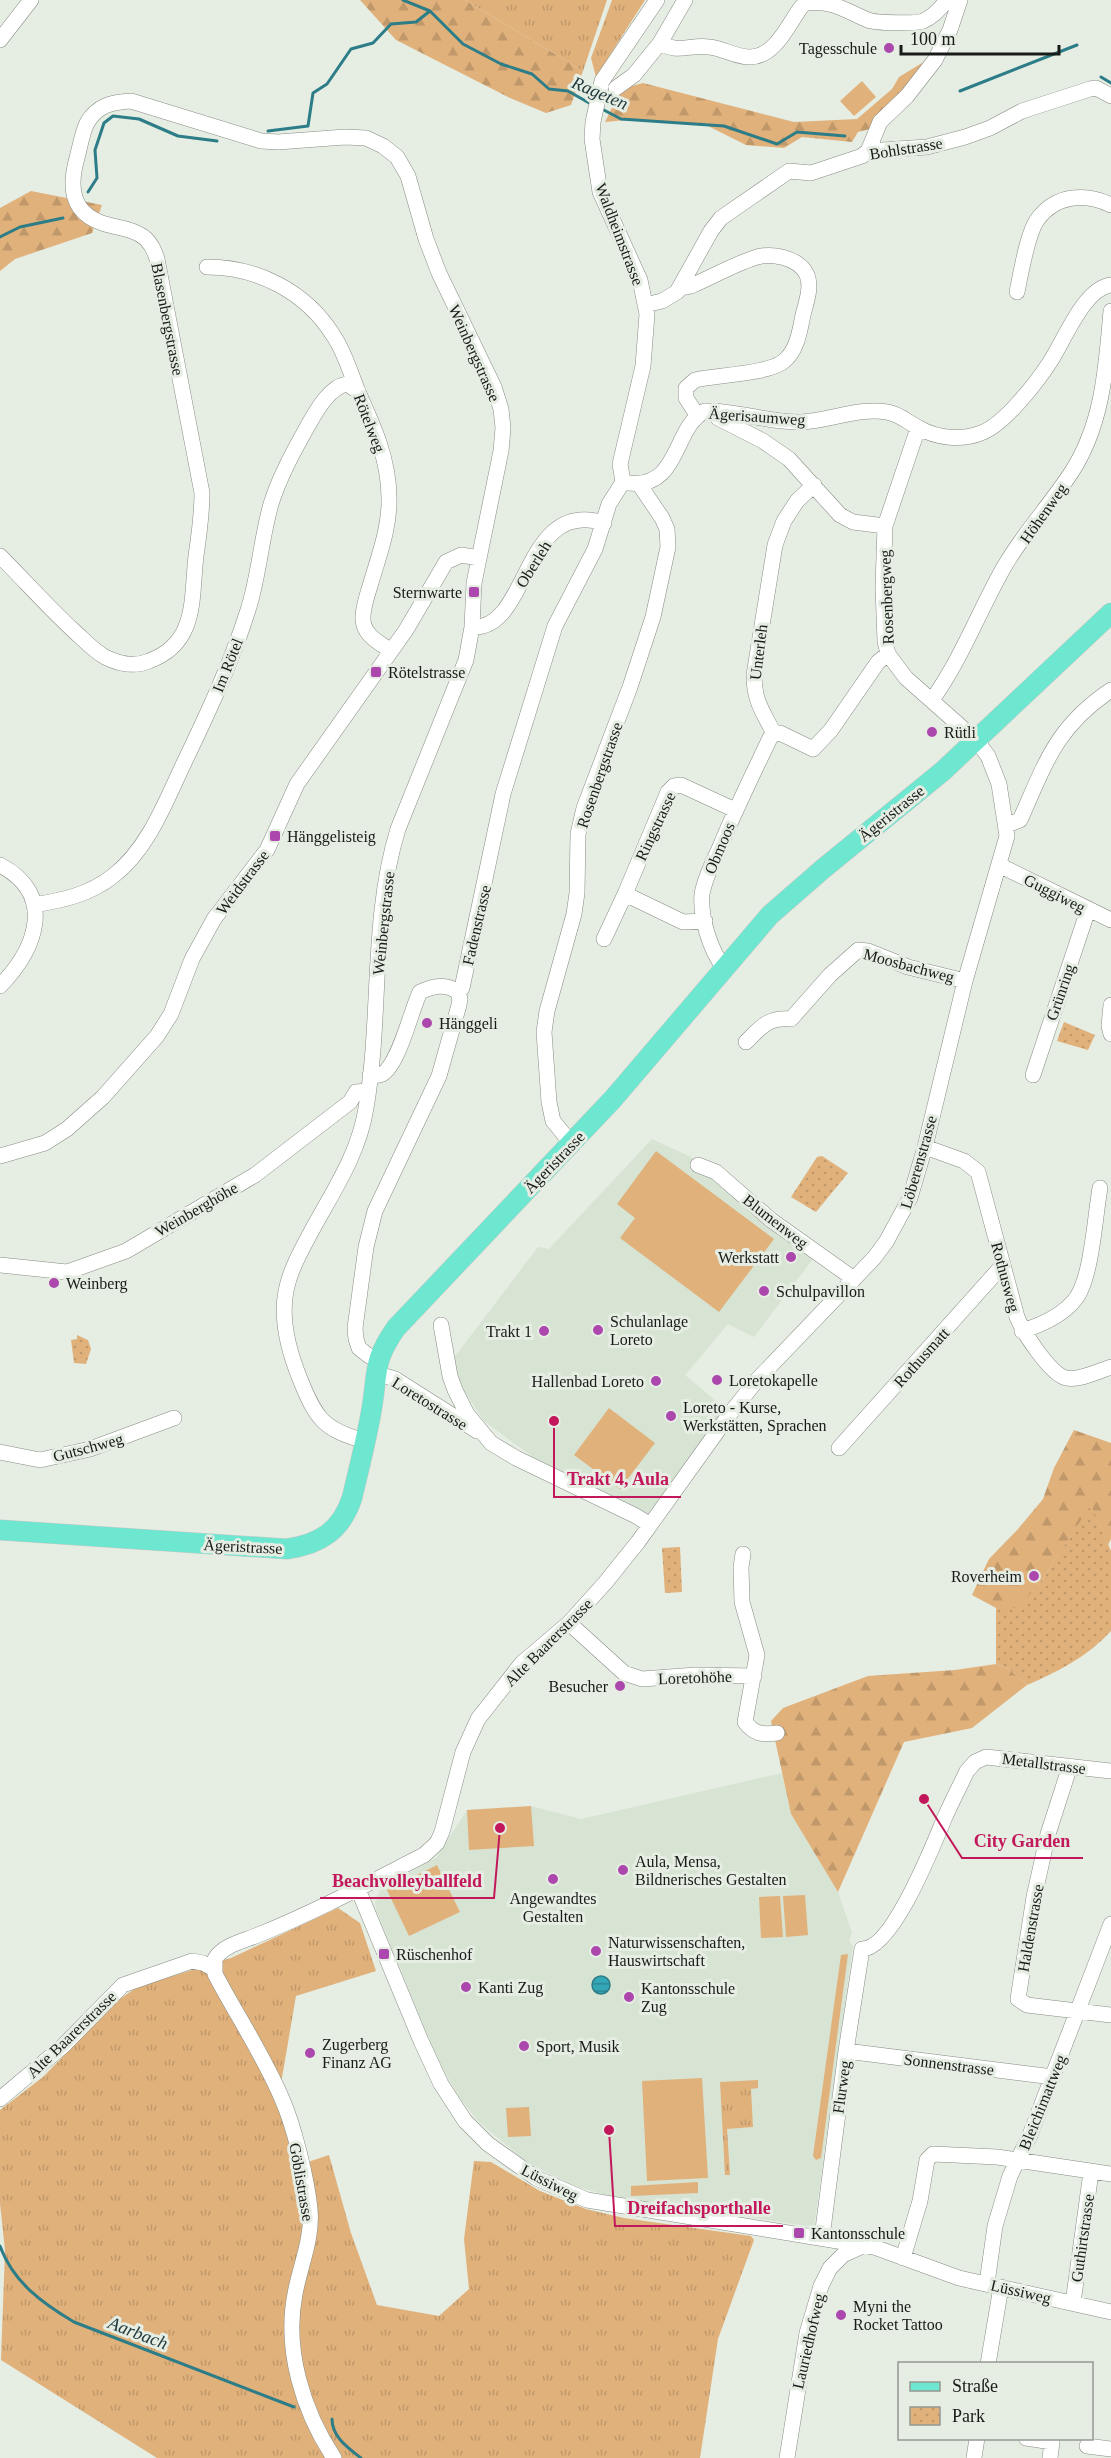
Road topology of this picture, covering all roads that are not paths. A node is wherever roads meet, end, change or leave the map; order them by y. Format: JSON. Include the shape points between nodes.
{"nodes":[{"id":1,"x":31,"y":0,"type":"edge"},
{"id":2,"x":657,"y":0,"type":"edge"},
{"id":3,"x":685,"y":0,"type":"edge"},
{"id":4,"x":947,"y":0,"type":"edge"},
{"id":5,"x":960,"y":0,"type":"edge"},
{"id":6,"x":0,"y":40,"type":"edge"},
{"id":7,"x":660,"y":43,"type":"junction"},
{"id":8,"x":616,"y":88,"type":"dead end"},
{"id":9,"x":1111,"y":96,"type":"edge"},
{"id":10,"x":868,"y":151,"type":"junction"},
{"id":11,"x":1111,"y":205,"type":"edge"},
{"id":12,"x":207,"y":267,"type":"dead end"},
{"id":13,"x":439,"y":273,"type":"joint"},
{"id":14,"x":1111,"y":285,"type":"edge"},
{"id":15,"x":681,"y":288,"type":"junction"},
{"id":16,"x":1017,"y":292,"type":"dead end"},
{"id":17,"x":645,"y":305,"type":"junction"},
{"id":18,"x":1111,"y":310,"type":"edge"},
{"id":19,"x":358,"y":391,"type":"junction"},
{"id":20,"x":713,"y":411,"type":"junction"},
{"id":21,"x":694,"y":420,"type":"junction"},
{"id":22,"x":918,"y":428,"type":"junction"},
{"id":23,"x":623,"y":482,"type":"junction"},
{"id":24,"x":639,"y":484,"type":"junction"},
{"id":25,"x":814,"y":485,"type":"junction"},
{"id":26,"x":604,"y":523,"type":"junction"},
{"id":27,"x":885,"y":526,"type":"junction"},
{"id":28,"x":0,"y":556,"type":"edge"},
{"id":29,"x":479,"y":558,"type":"junction"},
{"id":30,"x":1111,"y":613,"type":"edge"},
{"id":31,"x":472,"y":627,"type":"junction"},
{"id":32,"x":390,"y":650,"type":"junction"},
{"id":33,"x":888,"y":654,"type":"junction"},
{"id":34,"x":1111,"y":690,"type":"edge"},
{"id":35,"x":932,"y":700,"type":"junction"},
{"id":36,"x":774,"y":734,"type":"junction"},
{"id":37,"x":976,"y":740,"type":"junction"},
{"id":38,"x":735,"y":810,"type":"junction"},
{"id":39,"x":1006,"y":825,"type":"junction"},
{"id":40,"x":999,"y":865,"type":"junction"},
{"id":41,"x":0,"y":866,"type":"edge"},
{"id":42,"x":625,"y":894,"type":"junction"},
{"id":43,"x":34,"y":905,"type":"junction"},
{"id":44,"x":1088,"y":910,"type":"junction"},
{"id":45,"x":1111,"y":920,"type":"edge"},
{"id":46,"x":705,"y":921,"type":"junction"},
{"id":47,"x":604,"y":939,"type":"dead end"},
{"id":48,"x":724,"y":968,"type":"junction"},
{"id":49,"x":965,"y":981,"type":"junction"},
{"id":50,"x":0,"y":986,"type":"edge"},
{"id":51,"x":458,"y":992,"type":"junction"},
{"id":52,"x":1111,"y":1005,"type":"edge"},
{"id":53,"x":1111,"y":1034,"type":"edge"},
{"id":54,"x":746,"y":1042,"type":"dead end"},
{"id":55,"x":370,"y":1075,"type":"junction"},
{"id":56,"x":1033,"y":1076,"type":"dead end"},
{"id":57,"x":368,"y":1091,"type":"junction"},
{"id":58,"x":571,"y":1143,"type":"junction"},
{"id":59,"x":925,"y":1147,"type":"junction"},
{"id":60,"x":0,"y":1156,"type":"edge"},
{"id":61,"x":698,"y":1165,"type":"dead end"},
{"id":62,"x":1100,"y":1188,"type":"dead end"},
{"id":63,"x":0,"y":1265,"type":"edge"},
{"id":64,"x":1002,"y":1266,"type":"junction"},
{"id":65,"x":854,"y":1280,"type":"junction"},
{"id":66,"x":441,"y":1325,"type":"dead end"},
{"id":67,"x":1022,"y":1331,"type":"junction"},
{"id":68,"x":377,"y":1365,"type":"junction"},
{"id":69,"x":1111,"y":1367,"type":"edge"},
{"id":70,"x":174,"y":1418,"type":"dead end"},
{"id":71,"x":484,"y":1436,"type":"junction"},
{"id":72,"x":365,"y":1441,"type":"junction"},
{"id":73,"x":839,"y":1448,"type":"dead end"},
{"id":74,"x":0,"y":1452,"type":"edge"},
{"id":75,"x":650,"y":1525,"type":"junction"},
{"id":76,"x":0,"y":1530,"type":"edge"},
{"id":77,"x":743,"y":1554,"type":"dead end"},
{"id":78,"x":569,"y":1623,"type":"junction"},
{"id":79,"x":754,"y":1676,"type":"junction"},
{"id":80,"x":777,"y":1733,"type":"dead end"},
{"id":81,"x":1070,"y":1766,"type":"junction"},
{"id":82,"x":1111,"y":1771,"type":"edge"},
{"id":83,"x":358,"y":1889,"type":"junction"},
{"id":84,"x":1111,"y":1924,"type":"edge"},
{"id":85,"x":873,"y":1946,"type":"joint"},
{"id":86,"x":214,"y":1969,"type":"junction"},
{"id":87,"x":1077,"y":2010,"type":"junction"},
{"id":88,"x":1111,"y":2014,"type":"edge"},
{"id":89,"x":846,"y":2051,"type":"junction"},
{"id":90,"x":1053,"y":2077,"type":"junction"},
{"id":91,"x":0,"y":2099,"type":"edge"},
{"id":92,"x":1018,"y":2160,"type":"junction"},
{"id":93,"x":1091,"y":2172,"type":"junction"},
{"id":94,"x":1111,"y":2174,"type":"edge"},
{"id":95,"x":822,"y":2237,"type":"junction"},
{"id":96,"x":865,"y":2245,"type":"junction"},
{"id":97,"x":903,"y":2258,"type":"junction"},
{"id":98,"x":994,"y":2285,"type":"junction"},
{"id":99,"x":1073,"y":2303,"type":"junction"},
{"id":100,"x":1111,"y":2312,"type":"edge"},
{"id":101,"x":988,"y":2362,"type":"edge"},
{"id":102,"x":977,"y":2440,"type":"edge"},
{"id":103,"x":1035,"y":2440,"type":"edge"},
{"id":104,"x":1087,"y":2446,"type":"dead end"},
{"id":105,"x":1111,"y":2449,"type":"edge"},
{"id":106,"x":334,"y":2458,"type":"edge"},
{"id":107,"x":787,"y":2458,"type":"edge"},
{"id":108,"x":974,"y":2458,"type":"edge"},
{"id":109,"x":1050,"y":2458,"type":"edge"}],
"edges":[{"from":1,"to":6,"type":"street"},
{"from":2,"to":17,"type":"street","name":"Waldheimstrasse","via":[[602,81],[592,139],[600,192],[640,280]]},
{"from":3,"to":7,"type":"street"},
{"from":4,"to":7,"type":"street","via":[[921,22],[870,21],[837,4],[805,3],[788,30],[758,56],[707,46],[678,50]]},
{"from":5,"to":10,"type":"street","via":[[936,60],[880,122]]},
{"from":7,"to":8,"type":"street","via":[[634,75]]},
{"from":9,"to":10,"type":"street","name":"Bohlstrasse","via":[[1090,89],[1022,111],[965,137],[927,147]]},
{"from":10,"to":15,"type":"street","name":"Bohlstrasse","via":[[811,173],[789,171],[743,201],[711,231]]},
{"from":11,"to":16,"type":"street","via":[[1078,195],[1055,204],[1037,221]]},
{"from":12,"to":19,"type":"street","name":"Rötelweg","via":[[228,267],[272,281],[301,297],[335,337]]},
{"from":13,"to":28,"type":"street","name":"Blasenbergstrasse","via":[[408,176],[397,157],[383,146],[366,138],[345,137],[261,141],[131,101],[113,102],[97,110],[87,123],[73,172],[73,189],[77,206],[85,213],[100,223],[145,238],[157,259],[202,493],[191,613],[183,634],[164,654],[146,663],[118,663],[85,641]]},
{"from":13,"to":29,"type":"street","name":"Weinbergstrasse","via":[[501,409],[501,451]]},
{"from":14,"to":22,"type":"street","name":"Ägerisaumweg","via":[[1100,288],[1086,303],[1038,379],[993,426],[960,438]]},
{"from":15,"to":17,"type":"street","via":[[662,301]]},
{"from":15,"to":21,"type":"street","via":[[756,257],[773,256],[801,266],[809,291],[793,352],[784,362],[768,368],[695,380],[686,388]]},
{"from":17,"to":23,"type":"street","name":"Waldheimstrasse","via":[[644,360],[620,464]]},
{"from":18,"to":35,"type":"street","name":"Höhenweg","via":[[1103,394],[1084,450],[1005,565],[958,660]]},
{"from":19,"to":32,"type":"street","name":"Rötelweg","via":[[383,452],[389,499],[362,618],[368,634]]},
{"from":19,"to":43,"type":"street","name":"Im Rötel","via":[[347,384],[340,385],[327,397],[282,474],[271,505],[249,609],[221,683],[166,801],[141,844],[114,876],[90,891]]},
{"from":20,"to":21,"type":"street","name":"Ägerisaumweg"},
{"from":20,"to":22,"type":"street","name":"Ägerisaumweg","via":[[803,422],[885,411],[902,416]]},
{"from":20,"to":25,"type":"street","name":"Rosenbergweg","via":[[718,418],[789,459]]},
{"from":21,"to":24,"type":"street","via":[[670,465]]},
{"from":22,"to":27,"type":"street","name":"Rosenbergweg"},
{"from":23,"to":24,"type":"street"},
{"from":23,"to":26,"type":"street","name":"Fadenstrasse","via":[[609,504]]},
{"from":24,"to":58,"type":"street","name":"Rosenbergstrasse","via":[[662,518],[668,547],[653,617],[584,808],[578,834],[574,914],[544,1032],[553,1121]]},
{"from":25,"to":27,"type":"street","name":"Rosenbergweg","via":[[840,514],[854,522]]},
{"from":25,"to":36,"type":"street","name":"Unterleh","via":[[784,521],[775,545],[763,613],[754,693]]},
{"from":26,"to":31,"type":"street","name":"Oberleh","via":[[577,520],[556,530],[544,542],[502,614],[485,626]]},
{"from":26,"to":51,"type":"street","name":"Fadenstrasse","via":[[595,549],[555,626],[503,794],[486,884]]},
{"from":27,"to":33,"type":"street","name":"Rosenbergweg","via":[[884,626]]},
{"from":29,"to":31,"type":"street","name":"Weinbergstrasse"},
{"from":29,"to":32,"type":"street","name":"Weidstrasse","via":[[461,555],[446,562],[428,596]]},
{"from":30,"to":37,"type":"main road","name":"Ägeristrasse"},
{"from":31,"to":55,"type":"street","name":"Weinbergstrasse","via":[[466,660],[391,854],[382,896]]},
{"from":32,"to":60,"type":"street","name":"Weidstrasse","via":[[297,784],[267,850],[214,920],[157,1036],[103,1097],[67,1129],[45,1143]]},
{"from":33,"to":35,"type":"street","name":"Rosenbergweg","via":[[906,678]]},
{"from":33,"to":36,"type":"street","via":[[813,749],[780,732]]},
{"from":34,"to":39,"type":"street","via":[[1069,724],[1050,753],[1020,820]]},
{"from":35,"to":37,"type":"street","name":"Rosenbergweg"},
{"from":36,"to":38,"type":"street","name":"Obmoos"},
{"from":37,"to":39,"type":"street","name":"Löberenstrasse","via":[[988,756],[999,784]]},
{"from":37,"to":48,"type":"main road","name":"Ägeristrasse","via":[[789,897]]},
{"from":38,"to":42,"type":"street","name":"Ringstrasse","via":[[681,785],[674,786]]},
{"from":38,"to":46,"type":"street","name":"Obmoos","via":[[705,882]]},
{"from":39,"to":40,"type":"street","name":"Löberenstrasse"},
{"from":40,"to":44,"type":"street","name":"Guggiweg"},
{"from":40,"to":49,"type":"street","name":"Löberenstrasse"},
{"from":41,"to":43,"type":"street","via":[[23,882]]},
{"from":42,"to":46,"type":"street","via":[[683,922]]},
{"from":42,"to":47,"type":"street","name":"Ringstrasse"},
{"from":43,"to":50,"type":"street","via":[[35,926],[30,945],[23,960]]},
{"from":44,"to":45,"type":"street","name":"Guggiweg"},
{"from":44,"to":56,"type":"street","name":"Grünring"},
{"from":46,"to":48,"type":"street","name":"Obmoos","via":[[717,959]]},
{"from":48,"to":58,"type":"main road","name":"Ägeristrasse"},
{"from":49,"to":54,"type":"street","name":"Moosbachweg","via":[[858,950],[791,1019],[777,1017],[763,1024]]},
{"from":49,"to":59,"type":"street","name":"Löberenstrasse"},
{"from":51,"to":55,"type":"street","via":[[440,985],[420,992],[396,1056],[380,1075]]},
{"from":51,"to":68,"type":"street","name":"Fadenstrasse","via":[[459,1005],[438,1076],[375,1210],[366,1247],[356,1339],[359,1348]]},
{"from":52,"to":53,"type":"street"},
{"from":55,"to":57,"type":"street","name":"Weinbergstrasse"},
{"from":57,"to":63,"type":"street","name":"Weinberghöhe","via":[[356,1092],[350,1102],[255,1175],[126,1251],[67,1272]]},
{"from":57,"to":72,"type":"street","name":"Weinbergstrasse","via":[[358,1140],[301,1250],[286,1290],[284,1311],[292,1358],[318,1416],[338,1433]]},
{"from":58,"to":68,"type":"main road","name":"Ägeristrasse","via":[[396,1328],[382,1347]]},
{"from":59,"to":64,"type":"street","name":"Rothusweg","via":[[964,1161],[978,1172]]},
{"from":59,"to":65,"type":"street","name":"Löberenstrasse","via":[[902,1217]]},
{"from":61,"to":65,"type":"street","name":"Blumenweg","via":[[716,1172],[771,1220]]},
{"from":62,"to":67,"type":"street","via":[[1085,1280],[1076,1298],[1040,1325]]},
{"from":64,"to":67,"type":"street","name":"Rothusweg"},
{"from":64,"to":73,"type":"street","name":"Rothusmatt"},
{"from":65,"to":75,"type":"street","name":"Löberenstrasse","via":[[757,1380]]},
{"from":66,"to":71,"type":"street","name":"Loretostrasse","via":[[450,1376],[467,1414]]},
{"from":67,"to":69,"type":"street","name":"Rothusweg","via":[[1060,1375],[1068,1379]]},
{"from":68,"to":71,"type":"street","name":"Loretostrasse"},
{"from":68,"to":72,"type":"main road","name":"Ägeristrasse"},
{"from":70,"to":74,"type":"street","name":"Gutschweg","via":[[90,1449],[40,1460]]},
{"from":71,"to":75,"type":"street","name":"Loretostrasse","via":[[516,1458]]},
{"from":72,"to":76,"type":"main road","name":"Ägeristrasse","via":[[352,1498],[342,1520],[324,1538],[304,1546],[261,1548]]},
{"from":75,"to":78,"type":"street","name":"Alte Baarerstrasse"},
{"from":77,"to":79,"type":"street","name":"Loretohöhe","via":[[742,1602],[757,1654]]},
{"from":78,"to":79,"type":"street","name":"Loretohöhe","via":[[624,1673],[642,1679]]},
{"from":78,"to":83,"type":"street","name":"Alte Baarerstrasse","via":[[522,1663],[478,1719],[462,1752],[437,1843],[424,1855]]},
{"from":79,"to":80,"type":"street","via":[[745,1722],[751,1731],[763,1735]]},
{"from":81,"to":82,"type":"street","name":"Metallstrasse"},
{"from":81,"to":85,"type":"street","name":"Metallstrasse","via":[[986,1757],[975,1762],[950,1806],[918,1879],[889,1930]]},
{"from":81,"to":87,"type":"street","name":"Haldenstrasse","via":[[1048,1834],[1018,2000],[1027,2005]]},
{"from":83,"to":86,"type":"street","name":"Alte Baarerstrasse","via":[[220,1952]]},
{"from":83,"to":95,"type":"street","name":"Lüssiweg","via":[[441,2084],[465,2121],[488,2144],[536,2178],[587,2200]]},
{"from":84,"to":87,"type":"street","name":"Bleichimattweg"},
{"from":85,"to":89,"type":"street","name":"Flurweg","via":[[862,1948]]},
{"from":86,"to":91,"type":"street","name":"Alte Baarerstrasse","via":[[192,1961],[123,1985],[63,2046]]},
{"from":86,"to":106,"type":"street","name":"Göblistrasse","via":[[282,2099],[292,2128],[311,2223],[294,2295],[292,2340],[306,2406]]},
{"from":87,"to":88,"type":"street","name":"Haldenstrasse"},
{"from":87,"to":90,"type":"street","name":"Bleichimattweg"},
{"from":89,"to":90,"type":"street","name":"Sonnenstrasse"},
{"from":89,"to":95,"type":"street","name":"Flurweg"},
{"from":90,"to":92,"type":"street","name":"Bleichimattweg"},
{"from":92,"to":93,"type":"street","name":"Guthirtstrasse"},
{"from":92,"to":97,"type":"street","name":"Guthirtstrasse","via":[[933,2154],[927,2160]]},
{"from":92,"to":98,"type":"street","name":"Bleichimattweg","via":[[1000,2207]]},
{"from":93,"to":94,"type":"street","name":"Guthirtstrasse"},
{"from":93,"to":99,"type":"street","name":"Guthirtstrasse"},
{"from":95,"to":96,"type":"street","name":"Lüssiweg"},
{"from":96,"to":97,"type":"street","name":"Lüssiweg"},
{"from":96,"to":107,"type":"street","name":"Lauriedhofweg","via":[[843,2255],[830,2268],[821,2286],[807,2333]]},
{"from":97,"to":98,"type":"street","name":"Lüssiweg","via":[[959,2278]]},
{"from":98,"to":99,"type":"street","name":"Lüssiweg"},
{"from":98,"to":101,"type":"street","name":"Bleichimattweg"},
{"from":99,"to":100,"type":"street","name":"Lüssiweg"},
{"from":102,"to":108,"type":"street"},
{"from":103,"to":109,"type":"street","via":[[1052,2442]]},
{"from":104,"to":105,"type":"street"}]}
